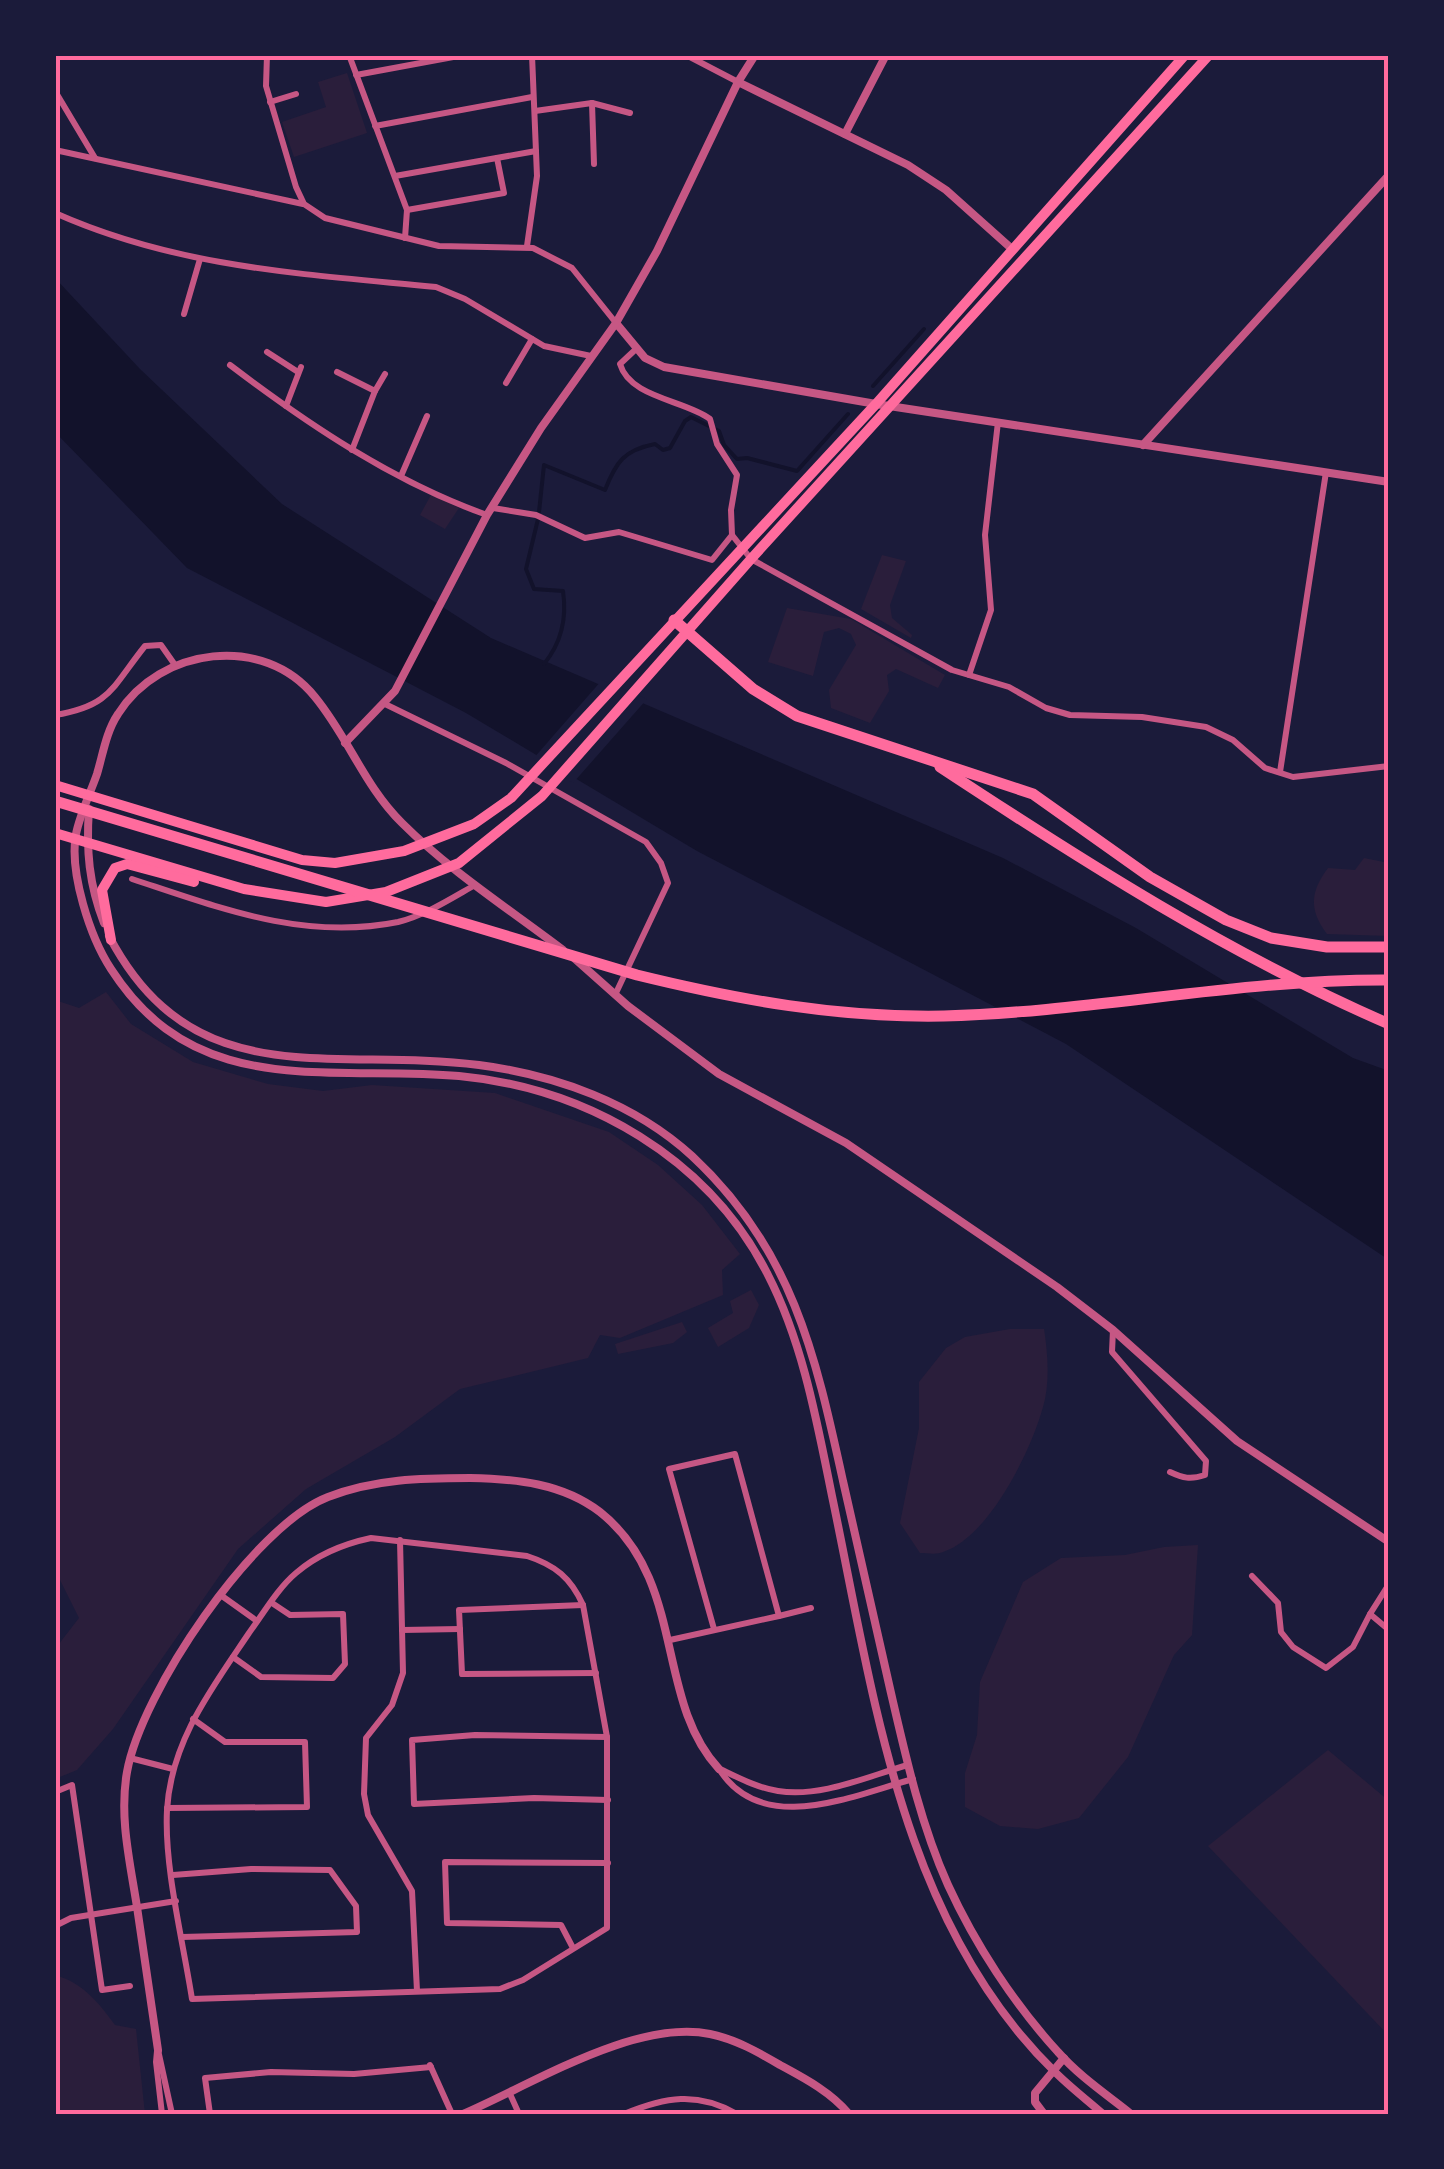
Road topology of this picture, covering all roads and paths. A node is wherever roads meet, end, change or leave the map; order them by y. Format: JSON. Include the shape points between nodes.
{"nodes":[{"id":1,"x":266,"y":55,"type":"edge"},
{"id":2,"x":350,"y":55,"type":"edge"},
{"id":3,"x":464,"y":55,"type":"edge"},
{"id":4,"x":532,"y":55,"type":"edge"},
{"id":5,"x":754,"y":55,"type":"edge"},
{"id":6,"x":886,"y":55,"type":"edge"},
{"id":7,"x":1185,"y":55,"type":"edge"},
{"id":8,"x":1209,"y":55,"type":"edge"},
{"id":9,"x":688,"y":56,"type":"edge"},
{"id":10,"x":356,"y":75,"type":"junction"},
{"id":11,"x":738,"y":82,"type":"junction"},
{"id":12,"x":55,"y":91,"type":"edge"},
{"id":13,"x":296,"y":94,"type":"dead end"},
{"id":14,"x":532,"y":97,"type":"junction"},
{"id":15,"x":270,"y":102,"type":"junction"},
{"id":16,"x":592,"y":103,"type":"junction"},
{"id":17,"x":534,"y":111,"type":"junction"},
{"id":18,"x":630,"y":112,"type":"dead end"},
{"id":19,"x":375,"y":126,"type":"junction"},
{"id":20,"x":845,"y":134,"type":"junction"},
{"id":21,"x":55,"y":150,"type":"edge"},
{"id":22,"x":536,"y":151,"type":"junction"},
{"id":23,"x":497,"y":158,"type":"junction"},
{"id":24,"x":96,"y":160,"type":"junction"},
{"id":25,"x":594,"y":164,"type":"dead end"},
{"id":26,"x":1389,"y":175,"type":"edge"},
{"id":27,"x":394,"y":176,"type":"junction"},
{"id":28,"x":1378,"y":187,"type":"junction"},
{"id":29,"x":1389,"y":188,"type":"edge"},
{"id":30,"x":304,"y":204,"type":"junction"},
{"id":31,"x":407,"y":210,"type":"junction"},
{"id":32,"x":55,"y":213,"type":"edge"},
{"id":33,"x":405,"y":238,"type":"junction"},
{"id":34,"x":527,"y":246,"type":"junction"},
{"id":35,"x":1012,"y":249,"type":"junction"},
{"id":36,"x":200,"y":258,"type":"junction"},
{"id":37,"x":184,"y":314,"type":"dead end"},
{"id":38,"x":616,"y":323,"type":"junction"},
{"id":39,"x":532,"y":339,"type":"junction"},
{"id":40,"x":636,"y":349,"type":"junction"},
{"id":41,"x":266,"y":352,"type":"dead end"},
{"id":42,"x":591,"y":356,"type":"junction"},
{"id":43,"x":230,"y":365,"type":"dead end"},
{"id":44,"x":337,"y":372,"type":"dead end"},
{"id":45,"x":385,"y":374,"type":"dead end"},
{"id":46,"x":506,"y":382,"type":"dead end"},
{"id":47,"x":374,"y":391,"type":"junction"},
{"id":48,"x":876,"y":404,"type":"junction"},
{"id":49,"x":286,"y":406,"type":"junction"},
{"id":50,"x":890,"y":406,"type":"junction"},
{"id":51,"x":427,"y":416,"type":"dead end"},
{"id":52,"x":998,"y":421,"type":"junction"},
{"id":53,"x":1143,"y":445,"type":"junction"},
{"id":54,"x":352,"y":450,"type":"junction"},
{"id":55,"x":1326,"y":472,"type":"junction"},
{"id":56,"x":401,"y":476,"type":"junction"},
{"id":57,"x":1389,"y":482,"type":"edge"},
{"id":58,"x":490,"y":512,"type":"junction"},
{"id":59,"x":732,"y":536,"type":"junction"},
{"id":60,"x":742,"y":548,"type":"junction"},
{"id":61,"x":751,"y":559,"type":"junction"},
{"id":62,"x":674,"y":620,"type":"junction"},
{"id":63,"x":688,"y":632,"type":"junction"},
{"id":64,"x":175,"y":665,"type":"junction"},
{"id":65,"x":968,"y":675,"type":"junction"},
{"id":66,"x":384,"y":704,"type":"junction"},
{"id":67,"x":55,"y":716,"type":"edge"},
{"id":68,"x":346,"y":743,"type":"junction"},
{"id":69,"x":924,"y":756,"type":"junction"},
{"id":70,"x":1389,"y":766,"type":"edge"},
{"id":71,"x":1280,"y":773,"type":"junction"},
{"id":72,"x":55,"y":785,"type":"edge"},
{"id":73,"x":90,"y":795,"type":"junction"},
{"id":74,"x":55,"y":801,"type":"edge"},
{"id":75,"x":55,"y":832,"type":"edge"},
{"id":76,"x":81,"y":840,"type":"junction"},
{"id":77,"x":132,"y":879,"type":"dead end"},
{"id":78,"x":230,"y":885,"type":"junction"},
{"id":79,"x":475,"y":885,"type":"junction"},
{"id":80,"x":111,"y":940,"type":"junction"},
{"id":81,"x":1389,"y":947,"type":"edge"},
{"id":82,"x":1389,"y":980,"type":"edge"},
{"id":83,"x":616,"y":994,"type":"junction"},
{"id":84,"x":1389,"y":1024,"type":"edge"},
{"id":85,"x":1113,"y":1330,"type":"junction"},
{"id":86,"x":1170,"y":1472,"type":"dead end"},
{"id":87,"x":400,"y":1540,"type":"junction"},
{"id":88,"x":1389,"y":1542,"type":"edge"},
{"id":89,"x":1252,"y":1576,"type":"dead end"},
{"id":90,"x":1389,"y":1584,"type":"edge"},
{"id":91,"x":222,"y":1596,"type":"junction"},
{"id":92,"x":272,"y":1603,"type":"junction"},
{"id":93,"x":583,"y":1605,"type":"junction"},
{"id":94,"x":811,"y":1608,"type":"dead end"},
{"id":95,"x":1370,"y":1614,"type":"junction"},
{"id":96,"x":779,"y":1616,"type":"junction"},
{"id":97,"x":258,"y":1621,"type":"junction"},
{"id":98,"x":460,"y":1628,"type":"junction"},
{"id":99,"x":714,"y":1629,"type":"junction"},
{"id":100,"x":402,"y":1630,"type":"junction"},
{"id":101,"x":1389,"y":1630,"type":"edge"},
{"id":102,"x":670,"y":1640,"type":"junction"},
{"id":103,"x":233,"y":1657,"type":"junction"},
{"id":104,"x":596,"y":1673,"type":"junction"},
{"id":105,"x":193,"y":1718,"type":"junction"},
{"id":106,"x":607,"y":1736,"type":"junction"},
{"id":107,"x":130,"y":1758,"type":"junction"},
{"id":108,"x":908,"y":1765,"type":"junction"},
{"id":109,"x":173,"y":1769,"type":"junction"},
{"id":110,"x":718,"y":1769,"type":"junction"},
{"id":111,"x":891,"y":1770,"type":"junction"},
{"id":112,"x":912,"y":1779,"type":"junction"},
{"id":113,"x":895,"y":1784,"type":"junction"},
{"id":114,"x":55,"y":1792,"type":"edge"},
{"id":115,"x":608,"y":1800,"type":"junction"},
{"id":116,"x":167,"y":1808,"type":"junction"},
{"id":117,"x":608,"y":1862,"type":"junction"},
{"id":118,"x":173,"y":1876,"type":"junction"},
{"id":119,"x":176,"y":1901,"type":"junction"},
{"id":120,"x":136,"y":1907,"type":"junction"},
{"id":121,"x":91,"y":1914,"type":"junction"},
{"id":122,"x":55,"y":1926,"type":"edge"},
{"id":123,"x":182,"y":1937,"type":"junction"},
{"id":124,"x":573,"y":1948,"type":"junction"},
{"id":125,"x":130,"y":1986,"type":"dead end"},
{"id":126,"x":418,"y":1990,"type":"junction"},
{"id":127,"x":157,"y":2047,"type":"junction"},
{"id":128,"x":1064,"y":2058,"type":"junction"},
{"id":129,"x":1052,"y":2070,"type":"junction"},
{"id":130,"x":510,"y":2094,"type":"junction"},
{"id":131,"x":162,"y":2114,"type":"edge"},
{"id":132,"x":172,"y":2114,"type":"edge"},
{"id":133,"x":210,"y":2114,"type":"edge"},
{"id":134,"x":452,"y":2114,"type":"edge"},
{"id":135,"x":463,"y":2114,"type":"edge"},
{"id":136,"x":519,"y":2114,"type":"edge"},
{"id":137,"x":624,"y":2114,"type":"edge"},
{"id":138,"x":737,"y":2114,"type":"edge"},
{"id":139,"x":849,"y":2114,"type":"edge"},
{"id":140,"x":1044,"y":2114,"type":"edge"},
{"id":141,"x":1103,"y":2114,"type":"edge"},
{"id":142,"x":1131,"y":2114,"type":"edge"}],
"edges":[{"from":1,"to":15,"type":"street"},
{"from":2,"to":10,"type":"street"},
{"from":3,"to":10,"type":"street"},
{"from":4,"to":14,"type":"street"},
{"from":5,"to":11,"type":"street"},
{"from":6,"to":20,"type":"street"},
{"from":7,"to":35,"type":"highway"},
{"from":8,"to":50,"type":"highway"},
{"from":9,"to":11,"type":"street"},
{"from":10,"to":19,"type":"street"},
{"from":11,"to":20,"type":"street"},
{"from":11,"to":38,"type":"street"},
{"from":12,"to":24,"type":"street"},
{"from":13,"to":15,"type":"street"},
{"from":14,"to":17,"type":"street"},
{"from":14,"to":19,"type":"street"},
{"from":15,"to":30,"type":"street"},
{"from":16,"to":17,"type":"street"},
{"from":16,"to":18,"type":"street"},
{"from":16,"to":25,"type":"street"},
{"from":17,"to":22,"type":"street"},
{"from":19,"to":27,"type":"street"},
{"from":20,"to":35,"type":"street","via":[[924,175]]},
{"from":21,"to":24,"type":"street"},
{"from":22,"to":23,"type":"street"},
{"from":22,"to":34,"type":"street"},
{"from":23,"to":27,"type":"street"},
{"from":23,"to":31,"type":"street","via":[[504,193]]},
{"from":24,"to":30,"type":"street"},
{"from":26,"to":28,"type":"street"},
{"from":27,"to":31,"type":"street"},
{"from":28,"to":29,"type":"street"},
{"from":28,"to":53,"type":"street"},
{"from":30,"to":33,"type":"street","via":[[325,218]]},
{"from":31,"to":33,"type":"street"},
{"from":32,"to":36,"type":"street","via":[[120,240]]},
{"from":33,"to":34,"type":"street","via":[[439,246]]},
{"from":34,"to":38,"type":"street","via":[[572,268]]},
{"from":35,"to":48,"type":"highway"},
{"from":36,"to":37,"type":"street"},
{"from":36,"to":39,"type":"street","via":[[246,269],[436,288]]},
{"from":38,"to":40,"type":"street"},
{"from":38,"to":42,"type":"street"},
{"from":39,"to":42,"type":"street"},
{"from":39,"to":46,"type":"street"},
{"from":40,"to":48,"type":"street","via":[[664,367]]},
{"from":40,"to":59,"type":"street","via":[[620,364],[625,376],[698,410],[737,475]]},
{"from":41,"to":49,"type":"street","via":[[300,369]]},
{"from":42,"to":58,"type":"street"},
{"from":43,"to":49,"type":"street"},
{"from":44,"to":47,"type":"street"},
{"from":45,"to":47,"type":"street"},
{"from":47,"to":54,"type":"street"},
{"from":48,"to":50,"type":"street"},
{"from":48,"to":60,"type":"highway"},
{"from":49,"to":54,"type":"street"},
{"from":50,"to":52,"type":"street"},
{"from":50,"to":61,"type":"highway"},
{"from":51,"to":56,"type":"street"},
{"from":52,"to":53,"type":"street"},
{"from":52,"to":65,"type":"street","via":[[985,535],[992,610]]},
{"from":53,"to":55,"type":"street"},
{"from":54,"to":56,"type":"street"},
{"from":55,"to":57,"type":"street"},
{"from":55,"to":71,"type":"street"},
{"from":56,"to":58,"type":"street"},
{"from":58,"to":59,"type":"street","via":[[536,515],[585,538],[619,532],[712,560]]},
{"from":58,"to":66,"type":"street"},
{"from":59,"to":60,"type":"street"},
{"from":60,"to":61,"type":"street"},
{"from":60,"to":62,"type":"highway"},
{"from":61,"to":63,"type":"highway"},
{"from":61,"to":65,"type":"street"},
{"from":62,"to":63,"type":"highway"},
{"from":62,"to":73,"type":"highway","via":[[527,784],[474,824],[404,851],[335,863],[302,860]]},
{"from":63,"to":69,"type":"highway","via":[[753,689],[796,716]]},
{"from":63,"to":78,"type":"highway","via":[[542,796],[433,876],[326,902]]},
{"from":64,"to":67,"type":"street","via":[[161,645],[146,646],[102,700]]},
{"from":64,"to":68,"type":"street","via":[[218,654],[278,666],[302,682]]},
{"from":64,"to":73,"type":"street","via":[[149,680],[118,714]]},
{"from":65,"to":71,"type":"street","via":[[1070,716],[1206,727]]},
{"from":66,"to":68,"type":"street"},
{"from":66,"to":83,"type":"street","via":[[646,842],[668,883]]},
{"from":68,"to":79,"type":"street","via":[[401,823]]},
{"from":69,"to":81,"type":"highway","via":[[1033,794],[1150,877],[1241,926],[1327,947]]},
{"from":69,"to":84,"type":"highway","via":[[1140,897]]},
{"from":70,"to":71,"type":"street","via":[[1312,777]]},
{"from":72,"to":73,"type":"highway"},
{"from":73,"to":76,"type":"street"},
{"from":74,"to":82,"type":"highway","via":[[637,975],[809,1010],[944,1016],[1258,984]]},
{"from":75,"to":76,"type":"highway"},
{"from":76,"to":78,"type":"highway"},
{"from":76,"to":80,"type":"street"},
{"from":76,"to":111,"type":"street","via":[[86,916],[109,967],[147,1013],[189,1044],[270,1070],[461,1076],[525,1086],[626,1126],[715,1198],[768,1275],[802,1365]]},
{"from":77,"to":79,"type":"street","via":[[257,920],[310,929],[400,922]]},
{"from":78,"to":80,"type":"highway","via":[[127,864],[114,868],[102,890]]},
{"from":79,"to":83,"type":"street"},
{"from":80,"to":108,"type":"street","via":[[159,1004],[232,1046],[303,1059],[479,1065],[550,1078],[624,1109],[688,1153],[724,1188],[781,1271],[806,1332]]},
{"from":83,"to":85,"type":"street","via":[[720,1074],[874,1161]]},
{"from":85,"to":86,"type":"street","via":[[1112,1352],[1206,1461],[1205,1475],[1196,1478]]},
{"from":85,"to":88,"type":"street","via":[[1237,1441]]},
{"from":87,"to":92,"type":"street","via":[[371,1538],[319,1556]]},
{"from":87,"to":93,"type":"street","via":[[546,1562],[564,1574]]},
{"from":87,"to":100,"type":"street"},
{"from":89,"to":95,"type":"street","via":[[1278,1604],[1281,1632],[1293,1647],[1326,1668],[1353,1647]]},
{"from":90,"to":95,"type":"street"},
{"from":91,"to":97,"type":"street"},
{"from":91,"to":102,"type":"street","via":[[276,1530],[326,1498],[388,1481],[507,1479],[568,1494],[616,1527],[649,1577]]},
{"from":91,"to":107,"type":"street","via":[[158,1686]]},
{"from":92,"to":97,"type":"street"},
{"from":92,"to":103,"type":"street","via":[[290,1616],[344,1614],[345,1664],[333,1678],[261,1677]]},
{"from":93,"to":98,"type":"street","via":[[460,1610]]},
{"from":93,"to":104,"type":"street"},
{"from":94,"to":96,"type":"street"},
{"from":95,"to":101,"type":"street"},
{"from":96,"to":99,"type":"street"},
{"from":96,"to":99,"type":"street","via":[[735,1454],[669,1469]]},
{"from":97,"to":103,"type":"street"},
{"from":98,"to":100,"type":"street"},
{"from":98,"to":104,"type":"street","via":[[462,1674]]},
{"from":99,"to":102,"type":"street"},
{"from":100,"to":126,"type":"street","via":[[399,1691],[366,1738],[364,1794],[368,1815],[412,1891]]},
{"from":102,"to":110,"type":"street","via":[[694,1734]]},
{"from":103,"to":105,"type":"street"},
{"from":104,"to":106,"type":"street"},
{"from":105,"to":109,"type":"street"},
{"from":105,"to":116,"type":"street","via":[[225,1742],[305,1742],[307,1807]]},
{"from":106,"to":115,"type":"street"},
{"from":106,"to":115,"type":"street","via":[[412,1740],[414,1804]]},
{"from":107,"to":109,"type":"street"},
{"from":107,"to":120,"type":"street","via":[[124,1828]]},
{"from":108,"to":111,"type":"street"},
{"from":108,"to":112,"type":"street"},
{"from":109,"to":116,"type":"street"},
{"from":110,"to":111,"type":"street","via":[[787,1792]]},
{"from":110,"to":113,"type":"street","via":[[730,1786],[788,1808]]},
{"from":111,"to":113,"type":"street"},
{"from":112,"to":113,"type":"street"},
{"from":112,"to":128,"type":"street","via":[[938,1861],[970,1927]]},
{"from":113,"to":129,"type":"street","via":[[958,1939],[987,1988]]},
{"from":114,"to":121,"type":"street","via":[[72,1785]]},
{"from":115,"to":117,"type":"street"},
{"from":116,"to":118,"type":"street"},
{"from":117,"to":124,"type":"street","via":[[607,1928]]},
{"from":117,"to":124,"type":"street","via":[[445,1862],[447,1924],[561,1926]]},
{"from":118,"to":119,"type":"street"},
{"from":118,"to":123,"type":"street","via":[[330,1870],[356,1906],[357,1932]]},
{"from":119,"to":120,"type":"street"},
{"from":119,"to":123,"type":"street"},
{"from":120,"to":121,"type":"street"},
{"from":120,"to":127,"type":"street"},
{"from":121,"to":122,"type":"street"},
{"from":121,"to":125,"type":"street","via":[[102,1990]]},
{"from":123,"to":126,"type":"street","via":[[192,1999]]},
{"from":124,"to":126,"type":"street","via":[[500,1988]]},
{"from":127,"to":131,"type":"street"},
{"from":127,"to":132,"type":"street"},
{"from":128,"to":129,"type":"street"},
{"from":128,"to":142,"type":"street"},
{"from":129,"to":140,"type":"street","via":[[1035,2093]]},
{"from":129,"to":141,"type":"street"},
{"from":130,"to":135,"type":"street"},
{"from":130,"to":136,"type":"street"},
{"from":130,"to":139,"type":"street","via":[[633,2038],[695,2031],[776,2062]]},
{"from":133,"to":134,"type":"street","via":[[205,2078],[430,2065]]},
{"from":137,"to":138,"type":"street","via":[[682,2097]]}]}
